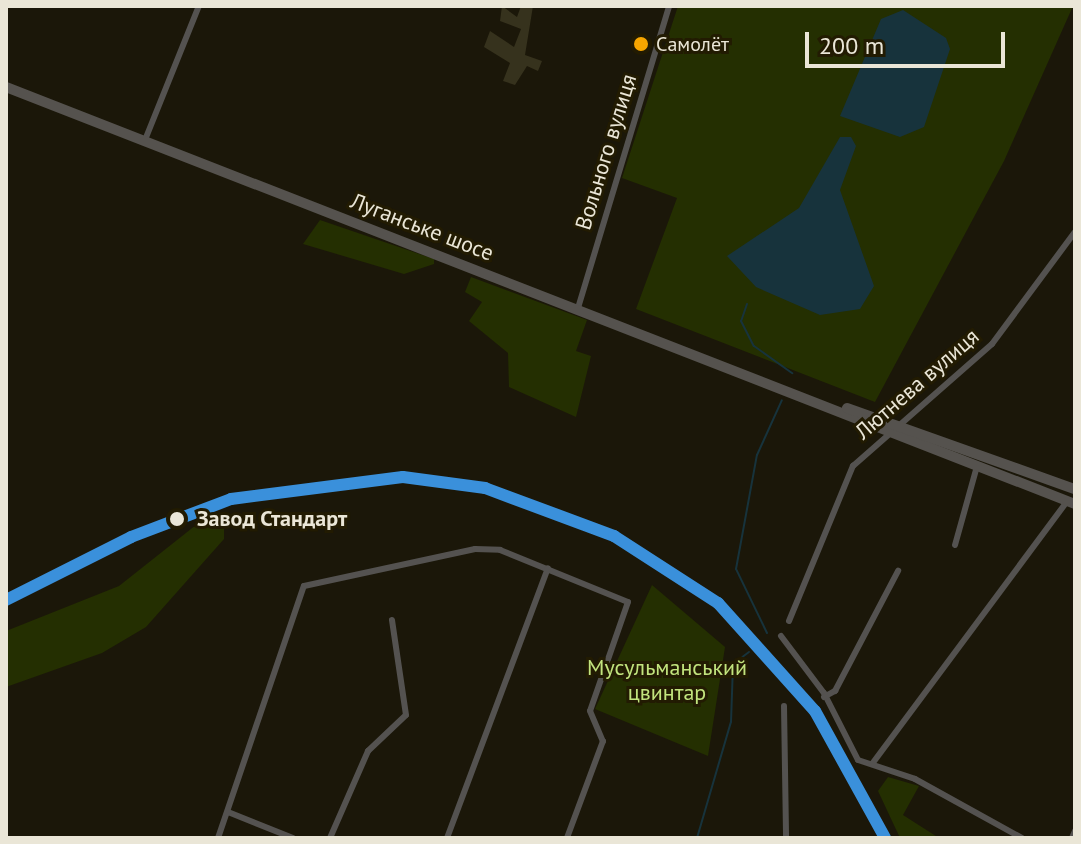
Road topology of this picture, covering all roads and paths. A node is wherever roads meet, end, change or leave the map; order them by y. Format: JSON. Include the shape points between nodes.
{"nodes":[{"id":1,"x":199,"y":6,"type":"edge"},
{"id":2,"x":669,"y":6,"type":"edge"},
{"id":3,"x":6,"y":87,"type":"edge"},
{"id":4,"x":145,"y":140,"type":"junction"},
{"id":5,"x":1075,"y":232,"type":"edge"},
{"id":6,"x":578,"y":308,"type":"junction"},
{"id":7,"x":824,"y":402,"type":"junction"},
{"id":8,"x":900,"y":425,"type":"junction"},
{"id":9,"x":889,"y":432,"type":"junction"},
{"id":10,"x":977,"y":466,"type":"junction"},
{"id":11,"x":1075,"y":489,"type":"edge"},
{"id":12,"x":1071,"y":502,"type":"edge"},
{"id":13,"x":955,"y":545,"type":"dead end"},
{"id":14,"x":548,"y":568,"type":"junction"},
{"id":15,"x":898,"y":571,"type":"dead end"},
{"id":16,"x":392,"y":620,"type":"dead end"},
{"id":17,"x":789,"y":621,"type":"dead end"},
{"id":18,"x":781,"y":636,"type":"dead end"},
{"id":19,"x":824,"y":697,"type":"junction"},
{"id":20,"x":784,"y":706,"type":"dead end"},
{"id":21,"x":872,"y":764,"type":"junction"},
{"id":22,"x":228,"y":812,"type":"junction"},
{"id":23,"x":1075,"y":831,"type":"edge"},
{"id":24,"x":786,"y":835,"type":"edge"},
{"id":25,"x":218,"y":838,"type":"edge"},
{"id":26,"x":293,"y":838,"type":"edge"},
{"id":27,"x":330,"y":838,"type":"edge"},
{"id":28,"x":447,"y":838,"type":"edge"},
{"id":29,"x":567,"y":838,"type":"edge"},
{"id":30,"x":796,"y":838,"type":"edge"},
{"id":31,"x":1022,"y":838,"type":"edge"},
{"id":32,"x":1072,"y":838,"type":"edge"}],
"edges":[{"from":1,"to":4,"type":"street"},
{"from":2,"to":6,"type":"street","name":"Вольного вулиця"},
{"from":3,"to":4,"type":"main road","name":"Луганське шосе"},
{"from":4,"to":6,"type":"main road","name":"Луганське шосе"},
{"from":5,"to":8,"type":"street","name":"Лютнева вулиця","via":[[992,344]]},
{"from":6,"to":7,"type":"main road","name":"Луганське шосе"},
{"from":7,"to":8,"type":"main road","name":"Луганське шосе"},
{"from":7,"to":9,"type":"main road","name":"Луганське шосе"},
{"from":8,"to":9,"type":"street","name":"Лютнева вулиця"},
{"from":8,"to":11,"type":"main road","name":"Луганське шосе"},
{"from":9,"to":10,"type":"main road","name":"Луганське шосе"},
{"from":9,"to":17,"type":"street","name":"Лютнева вулиця","via":[[853,466]]},
{"from":10,"to":12,"type":"main road","name":"Луганське шосе"},
{"from":10,"to":13,"type":"street"},
{"from":12,"to":21,"type":"street"},
{"from":14,"to":22,"type":"street","via":[[475,549],[304,586]]},
{"from":14,"to":28,"type":"street"},
{"from":14,"to":29,"type":"street","via":[[628,602],[590,711],[603,741]]},
{"from":15,"to":19,"type":"street","via":[[835,691]]},
{"from":16,"to":27,"type":"street","via":[[406,715],[368,751]]},
{"from":18,"to":19,"type":"street"},
{"from":19,"to":21,"type":"street","via":[[858,760]]},
{"from":20,"to":24,"type":"street"},
{"from":21,"to":31,"type":"street"},
{"from":22,"to":25,"type":"street"},
{"from":22,"to":26,"type":"street"},
{"from":23,"to":32,"type":"street"},
{"from":24,"to":30,"type":"street"}]}
